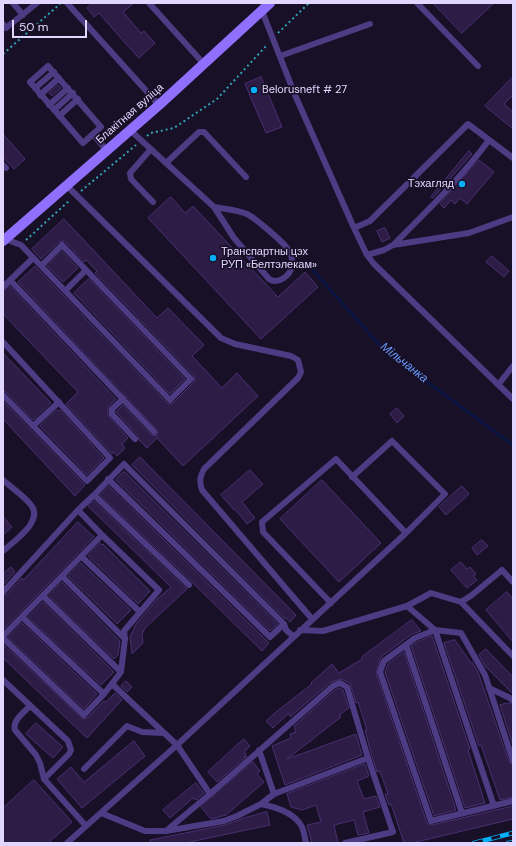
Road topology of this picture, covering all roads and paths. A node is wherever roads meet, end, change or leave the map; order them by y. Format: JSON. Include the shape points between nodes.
{"nodes":[{"id":1,"x":13,"y":3,"type":"edge"},
{"id":2,"x":37,"y":3,"type":"edge"},
{"id":3,"x":61,"y":3,"type":"edge"},
{"id":4,"x":66,"y":3,"type":"edge"},
{"id":5,"x":149,"y":3,"type":"edge"},
{"id":6,"x":270,"y":3,"type":"edge"},
{"id":7,"x":309,"y":3,"type":"edge"},
{"id":8,"x":417,"y":3,"type":"edge"},
{"id":9,"x":262,"y":11,"type":"junction"},
{"id":10,"x":23,"y":15,"type":"junction"},
{"id":11,"x":3,"y":24,"type":"edge"},
{"id":12,"x":370,"y":24,"type":"dead end"},
{"id":13,"x":273,"y":38,"type":"junction"},
{"id":14,"x":3,"y":54,"type":"edge"},
{"id":15,"x":280,"y":56,"type":"junction"},
{"id":16,"x":204,"y":64,"type":"junction"},
{"id":17,"x":478,"y":66,"type":"dead end"},
{"id":18,"x":59,"y":78,"type":"junction"},
{"id":19,"x":68,"y":88,"type":"junction"},
{"id":20,"x":73,"y":93,"type":"junction"},
{"id":21,"x":40,"y":94,"type":"junction"},
{"id":22,"x":78,"y":99,"type":"junction"},
{"id":23,"x":49,"y":105,"type":"junction"},
{"id":24,"x":159,"y":105,"type":"junction"},
{"id":25,"x":54,"y":110,"type":"junction"},
{"id":26,"x":59,"y":116,"type":"junction"},
{"id":27,"x":130,"y":130,"type":"junction"},
{"id":28,"x":93,"y":134,"type":"junction"},
{"id":29,"x":490,"y":140,"type":"junction"},
{"id":30,"x":142,"y":141,"type":"junction"},
{"id":31,"x":151,"y":149,"type":"junction"},
{"id":32,"x":107,"y":150,"type":"junction"},
{"id":33,"x":513,"y":158,"type":"edge"},
{"id":34,"x":166,"y":163,"type":"junction"},
{"id":35,"x":246,"y":177,"type":"dead end"},
{"id":36,"x":67,"y":186,"type":"junction"},
{"id":37,"x":76,"y":195,"type":"junction"},
{"id":38,"x":153,"y":202,"type":"dead end"},
{"id":39,"x":214,"y":207,"type":"junction"},
{"id":40,"x":513,"y":217,"type":"edge"},
{"id":41,"x":354,"y":228,"type":"junction"},
{"id":42,"x":4,"y":239,"type":"edge"},
{"id":43,"x":21,"y":245,"type":"junction"},
{"id":44,"x":393,"y":245,"type":"junction"},
{"id":45,"x":368,"y":254,"type":"junction"},
{"id":46,"x":33,"y":258,"type":"junction"},
{"id":47,"x":41,"y":266,"type":"junction"},
{"id":48,"x":86,"y":270,"type":"junction"},
{"id":49,"x":11,"y":281,"type":"junction"},
{"id":50,"x":3,"y":287,"type":"edge"},
{"id":51,"x":65,"y":291,"type":"junction"},
{"id":52,"x":3,"y":342,"type":"edge"},
{"id":53,"x":513,"y":366,"type":"edge"},
{"id":54,"x":498,"y":385,"type":"junction"},
{"id":55,"x":3,"y":395,"type":"edge"},
{"id":56,"x":122,"y":399,"type":"junction"},
{"id":57,"x":513,"y":399,"type":"edge"},
{"id":58,"x":58,"y":402,"type":"junction"},
{"id":59,"x":33,"y":426,"type":"junction"},
{"id":60,"x":154,"y":432,"type":"dead end"},
{"id":61,"x":135,"y":439,"type":"dead end"},
{"id":62,"x":352,"y":477,"type":"junction"},
{"id":63,"x":108,"y":479,"type":"junction"},
{"id":64,"x":3,"y":480,"type":"edge"},
{"id":65,"x":94,"y":495,"type":"junction"},
{"id":66,"x":78,"y":510,"type":"junction"},
{"id":67,"x":406,"y":533,"type":"junction"},
{"id":68,"x":102,"y":535,"type":"junction"},
{"id":69,"x":3,"y":551,"type":"edge"},
{"id":70,"x":82,"y":556,"type":"junction"},
{"id":71,"x":62,"y":576,"type":"junction"},
{"id":72,"x":513,"y":582,"type":"edge"},
{"id":73,"x":188,"y":585,"type":"dead end"},
{"id":74,"x":3,"y":592,"type":"edge"},
{"id":75,"x":43,"y":596,"type":"junction"},
{"id":76,"x":461,"y":602,"type":"junction"},
{"id":77,"x":330,"y":603,"type":"junction"},
{"id":78,"x":407,"y":606,"type":"junction"},
{"id":79,"x":140,"y":612,"type":"junction"},
{"id":80,"x":22,"y":617,"type":"junction"},
{"id":81,"x":312,"y":619,"type":"junction"},
{"id":82,"x":284,"y":624,"type":"junction"},
{"id":83,"x":300,"y":630,"type":"junction"},
{"id":84,"x":435,"y":630,"type":"junction"},
{"id":85,"x":294,"y":636,"type":"junction"},
{"id":86,"x":3,"y":637,"type":"edge"},
{"id":87,"x":126,"y":639,"type":"junction"},
{"id":88,"x":406,"y":645,"type":"junction"},
{"id":89,"x":513,"y":656,"type":"edge"},
{"id":90,"x":122,"y":672,"type":"junction"},
{"id":91,"x":3,"y":680,"type":"edge"},
{"id":92,"x":112,"y":684,"type":"junction"},
{"id":93,"x":489,"y":688,"type":"junction"},
{"id":94,"x":104,"y":694,"type":"junction"},
{"id":95,"x":513,"y":701,"type":"edge"},
{"id":96,"x":30,"y":706,"type":"junction"},
{"id":97,"x":164,"y":733,"type":"junction"},
{"id":98,"x":177,"y":745,"type":"junction"},
{"id":99,"x":259,"y":750,"type":"junction"},
{"id":100,"x":368,"y":758,"type":"junction"},
{"id":101,"x":513,"y":761,"type":"edge"},
{"id":102,"x":84,"y":769,"type":"dead end"},
{"id":103,"x":44,"y":779,"type":"junction"},
{"id":104,"x":210,"y":794,"type":"junction"},
{"id":105,"x":274,"y":794,"type":"junction"},
{"id":106,"x":513,"y":801,"type":"edge"},
{"id":107,"x":261,"y":804,"type":"junction"},
{"id":108,"x":494,"y":806,"type":"junction"},
{"id":109,"x":101,"y":813,"type":"junction"},
{"id":110,"x":462,"y":813,"type":"junction"},
{"id":111,"x":86,"y":826,"type":"junction"},
{"id":112,"x":166,"y":831,"type":"junction"},
{"id":113,"x":67,"y":843,"type":"edge"},
{"id":114,"x":306,"y":843,"type":"edge"},
{"id":115,"x":345,"y":843,"type":"edge"}],
"edges":[{"from":1,"to":10,"type":"lane"},
{"from":2,"to":10,"type":"lane"},
{"from":3,"to":14,"type":"path"},
{"from":4,"to":24,"type":"lane"},
{"from":5,"to":16,"type":"lane"},
{"from":6,"to":9,"type":"street","name":"Блакітная вуліца"},
{"from":7,"to":13,"type":"path"},
{"from":8,"to":17,"type":"lane"},
{"from":9,"to":13,"type":"lane"},
{"from":9,"to":16,"type":"street","name":"Блакітная вуліца"},
{"from":10,"to":11,"type":"lane","via":[[6,28]]},
{"from":12,"to":15,"type":"lane"},
{"from":13,"to":15,"type":"lane"},
{"from":13,"to":30,"type":"path","via":[[217,99],[174,128],[151,133]]},
{"from":15,"to":41,"type":"lane"},
{"from":16,"to":24,"type":"street","name":"Блакітная вуліца"},
{"from":18,"to":19,"type":"lane"},
{"from":18,"to":21,"type":"lane"},
{"from":18,"to":21,"type":"lane","via":[[48,66],[30,82]]},
{"from":19,"to":20,"type":"lane"},
{"from":19,"to":23,"type":"lane"},
{"from":20,"to":22,"type":"lane"},
{"from":20,"to":25,"type":"lane"},
{"from":21,"to":23,"type":"lane"},
{"from":22,"to":26,"type":"lane"},
{"from":22,"to":28,"type":"lane","via":[[101,126]]},
{"from":23,"to":25,"type":"lane"},
{"from":24,"to":27,"type":"street","name":"Блакітная вуліца"},
{"from":25,"to":26,"type":"lane"},
{"from":26,"to":28,"type":"lane","via":[[83,143]]},
{"from":27,"to":30,"type":"lane"},
{"from":27,"to":32,"type":"street","name":"Блакітная вуліца"},
{"from":28,"to":32,"type":"lane"},
{"from":29,"to":33,"type":"lane"},
{"from":29,"to":41,"type":"lane","via":[[468,124],[370,221]]},
{"from":29,"to":44,"type":"lane","via":[[441,196]]},
{"from":30,"to":31,"type":"lane"},
{"from":30,"to":37,"type":"path"},
{"from":31,"to":34,"type":"lane"},
{"from":31,"to":38,"type":"lane","via":[[130,176]]},
{"from":32,"to":36,"type":"street","name":"Блакітная вуліца"},
{"from":34,"to":35,"type":"lane","via":[[199,132],[204,132]]},
{"from":34,"to":39,"type":"lane"},
{"from":36,"to":37,"type":"lane"},
{"from":36,"to":42,"type":"street","name":"Блакітная вуліца"},
{"from":37,"to":43,"type":"path"},
{"from":37,"to":81,"type":"lane","via":[[222,338],[235,344],[291,356],[298,360],[301,372],[298,378],[204,469],[200,483],[202,490]]},
{"from":39,"to":39,"type":"lane","via":[[250,215],[284,244],[292,259],[289,274],[278,282],[272,282],[234,238]]},
{"from":40,"to":44,"type":"lane","via":[[469,233]]},
{"from":41,"to":45,"type":"lane"},
{"from":42,"to":43,"type":"lane"},
{"from":43,"to":46,"type":"lane"},
{"from":44,"to":45,"type":"lane"},
{"from":45,"to":54,"type":"lane","via":[[374,264]]},
{"from":46,"to":47,"type":"lane"},
{"from":46,"to":49,"type":"lane"},
{"from":47,"to":48,"type":"lane","via":[[62,245]]},
{"from":47,"to":51,"type":"lane"},
{"from":48,"to":51,"type":"lane"},
{"from":48,"to":51,"type":"lane","via":[[191,379],[170,400]]},
{"from":49,"to":50,"type":"lane"},
{"from":49,"to":56,"type":"lane"},
{"from":52,"to":58,"type":"lane"},
{"from":53,"to":54,"type":"lane"},
{"from":54,"to":57,"type":"lane"},
{"from":55,"to":59,"type":"lane"},
{"from":56,"to":60,"type":"lane"},
{"from":56,"to":61,"type":"lane","via":[[112,409],[112,414]]},
{"from":58,"to":59,"type":"lane"},
{"from":58,"to":59,"type":"lane","via":[[110,458],[87,481]]},
{"from":62,"to":67,"type":"lane"},
{"from":62,"to":67,"type":"lane","via":[[392,442],[445,494]]},
{"from":62,"to":77,"type":"lane","via":[[336,459],[262,522],[263,532]]},
{"from":63,"to":65,"type":"lane"},
{"from":63,"to":82,"type":"lane","via":[[270,637]]},
{"from":63,"to":82,"type":"lane","via":[[124,464]]},
{"from":64,"to":69,"type":"lane","via":[[32,506],[35,512],[30,525]]},
{"from":65,"to":66,"type":"lane"},
{"from":65,"to":73,"type":"lane"},
{"from":66,"to":68,"type":"lane"},
{"from":66,"to":74,"type":"lane"},
{"from":67,"to":77,"type":"lane"},
{"from":68,"to":70,"type":"lane"},
{"from":68,"to":79,"type":"lane","via":[[159,590]]},
{"from":70,"to":71,"type":"lane"},
{"from":70,"to":79,"type":"lane"},
{"from":71,"to":75,"type":"lane"},
{"from":71,"to":87,"type":"lane"},
{"from":72,"to":76,"type":"lane","via":[[502,570]]},
{"from":75,"to":80,"type":"lane"},
{"from":75,"to":90,"type":"lane"},
{"from":76,"to":78,"type":"lane","via":[[431,593]]},
{"from":76,"to":89,"type":"lane"},
{"from":77,"to":81,"type":"lane"},
{"from":78,"to":83,"type":"lane","via":[[323,631]]},
{"from":78,"to":84,"type":"lane"},
{"from":79,"to":87,"type":"lane","via":[[124,631]]},
{"from":80,"to":86,"type":"lane"},
{"from":80,"to":94,"type":"lane"},
{"from":81,"to":83,"type":"lane"},
{"from":82,"to":85,"type":"lane","via":[[286,630]]},
{"from":83,"to":85,"type":"lane"},
{"from":84,"to":88,"type":"lane","via":[[415,638]]},
{"from":84,"to":93,"type":"lane","via":[[461,633],[485,675]]},
{"from":84,"to":108,"type":"lane"},
{"from":85,"to":98,"type":"lane"},
{"from":86,"to":94,"type":"lane","via":[[84,715]]},
{"from":87,"to":90,"type":"lane"},
{"from":88,"to":110,"type":"lane"},
{"from":88,"to":110,"type":"lane","via":[[384,661],[380,672],[382,679],[431,821]]},
{"from":90,"to":92,"type":"lane"},
{"from":91,"to":96,"type":"lane"},
{"from":92,"to":94,"type":"lane"},
{"from":92,"to":97,"type":"lane"},
{"from":93,"to":95,"type":"lane"},
{"from":93,"to":101,"type":"lane"},
{"from":96,"to":103,"type":"lane","via":[[14,726],[36,755]]},
{"from":96,"to":103,"type":"lane","via":[[68,741],[71,750]]},
{"from":97,"to":98,"type":"lane"},
{"from":97,"to":102,"type":"lane","via":[[142,732],[127,726]]},
{"from":98,"to":104,"type":"lane"},
{"from":98,"to":109,"type":"lane"},
{"from":99,"to":100,"type":"lane","via":[[333,686],[340,683],[347,687]]},
{"from":99,"to":104,"type":"lane"},
{"from":99,"to":105,"type":"lane"},
{"from":100,"to":105,"type":"lane"},
{"from":100,"to":115,"type":"lane","via":[[393,832]]},
{"from":103,"to":111,"type":"lane"},
{"from":104,"to":112,"type":"lane"},
{"from":105,"to":107,"type":"lane"},
{"from":106,"to":108,"type":"lane"},
{"from":107,"to":112,"type":"lane","via":[[224,821]]},
{"from":107,"to":114,"type":"lane","via":[[295,817],[302,827]]},
{"from":108,"to":110,"type":"lane"},
{"from":109,"to":111,"type":"lane"},
{"from":109,"to":112,"type":"lane","via":[[145,831]]},
{"from":111,"to":113,"type":"lane"}]}
